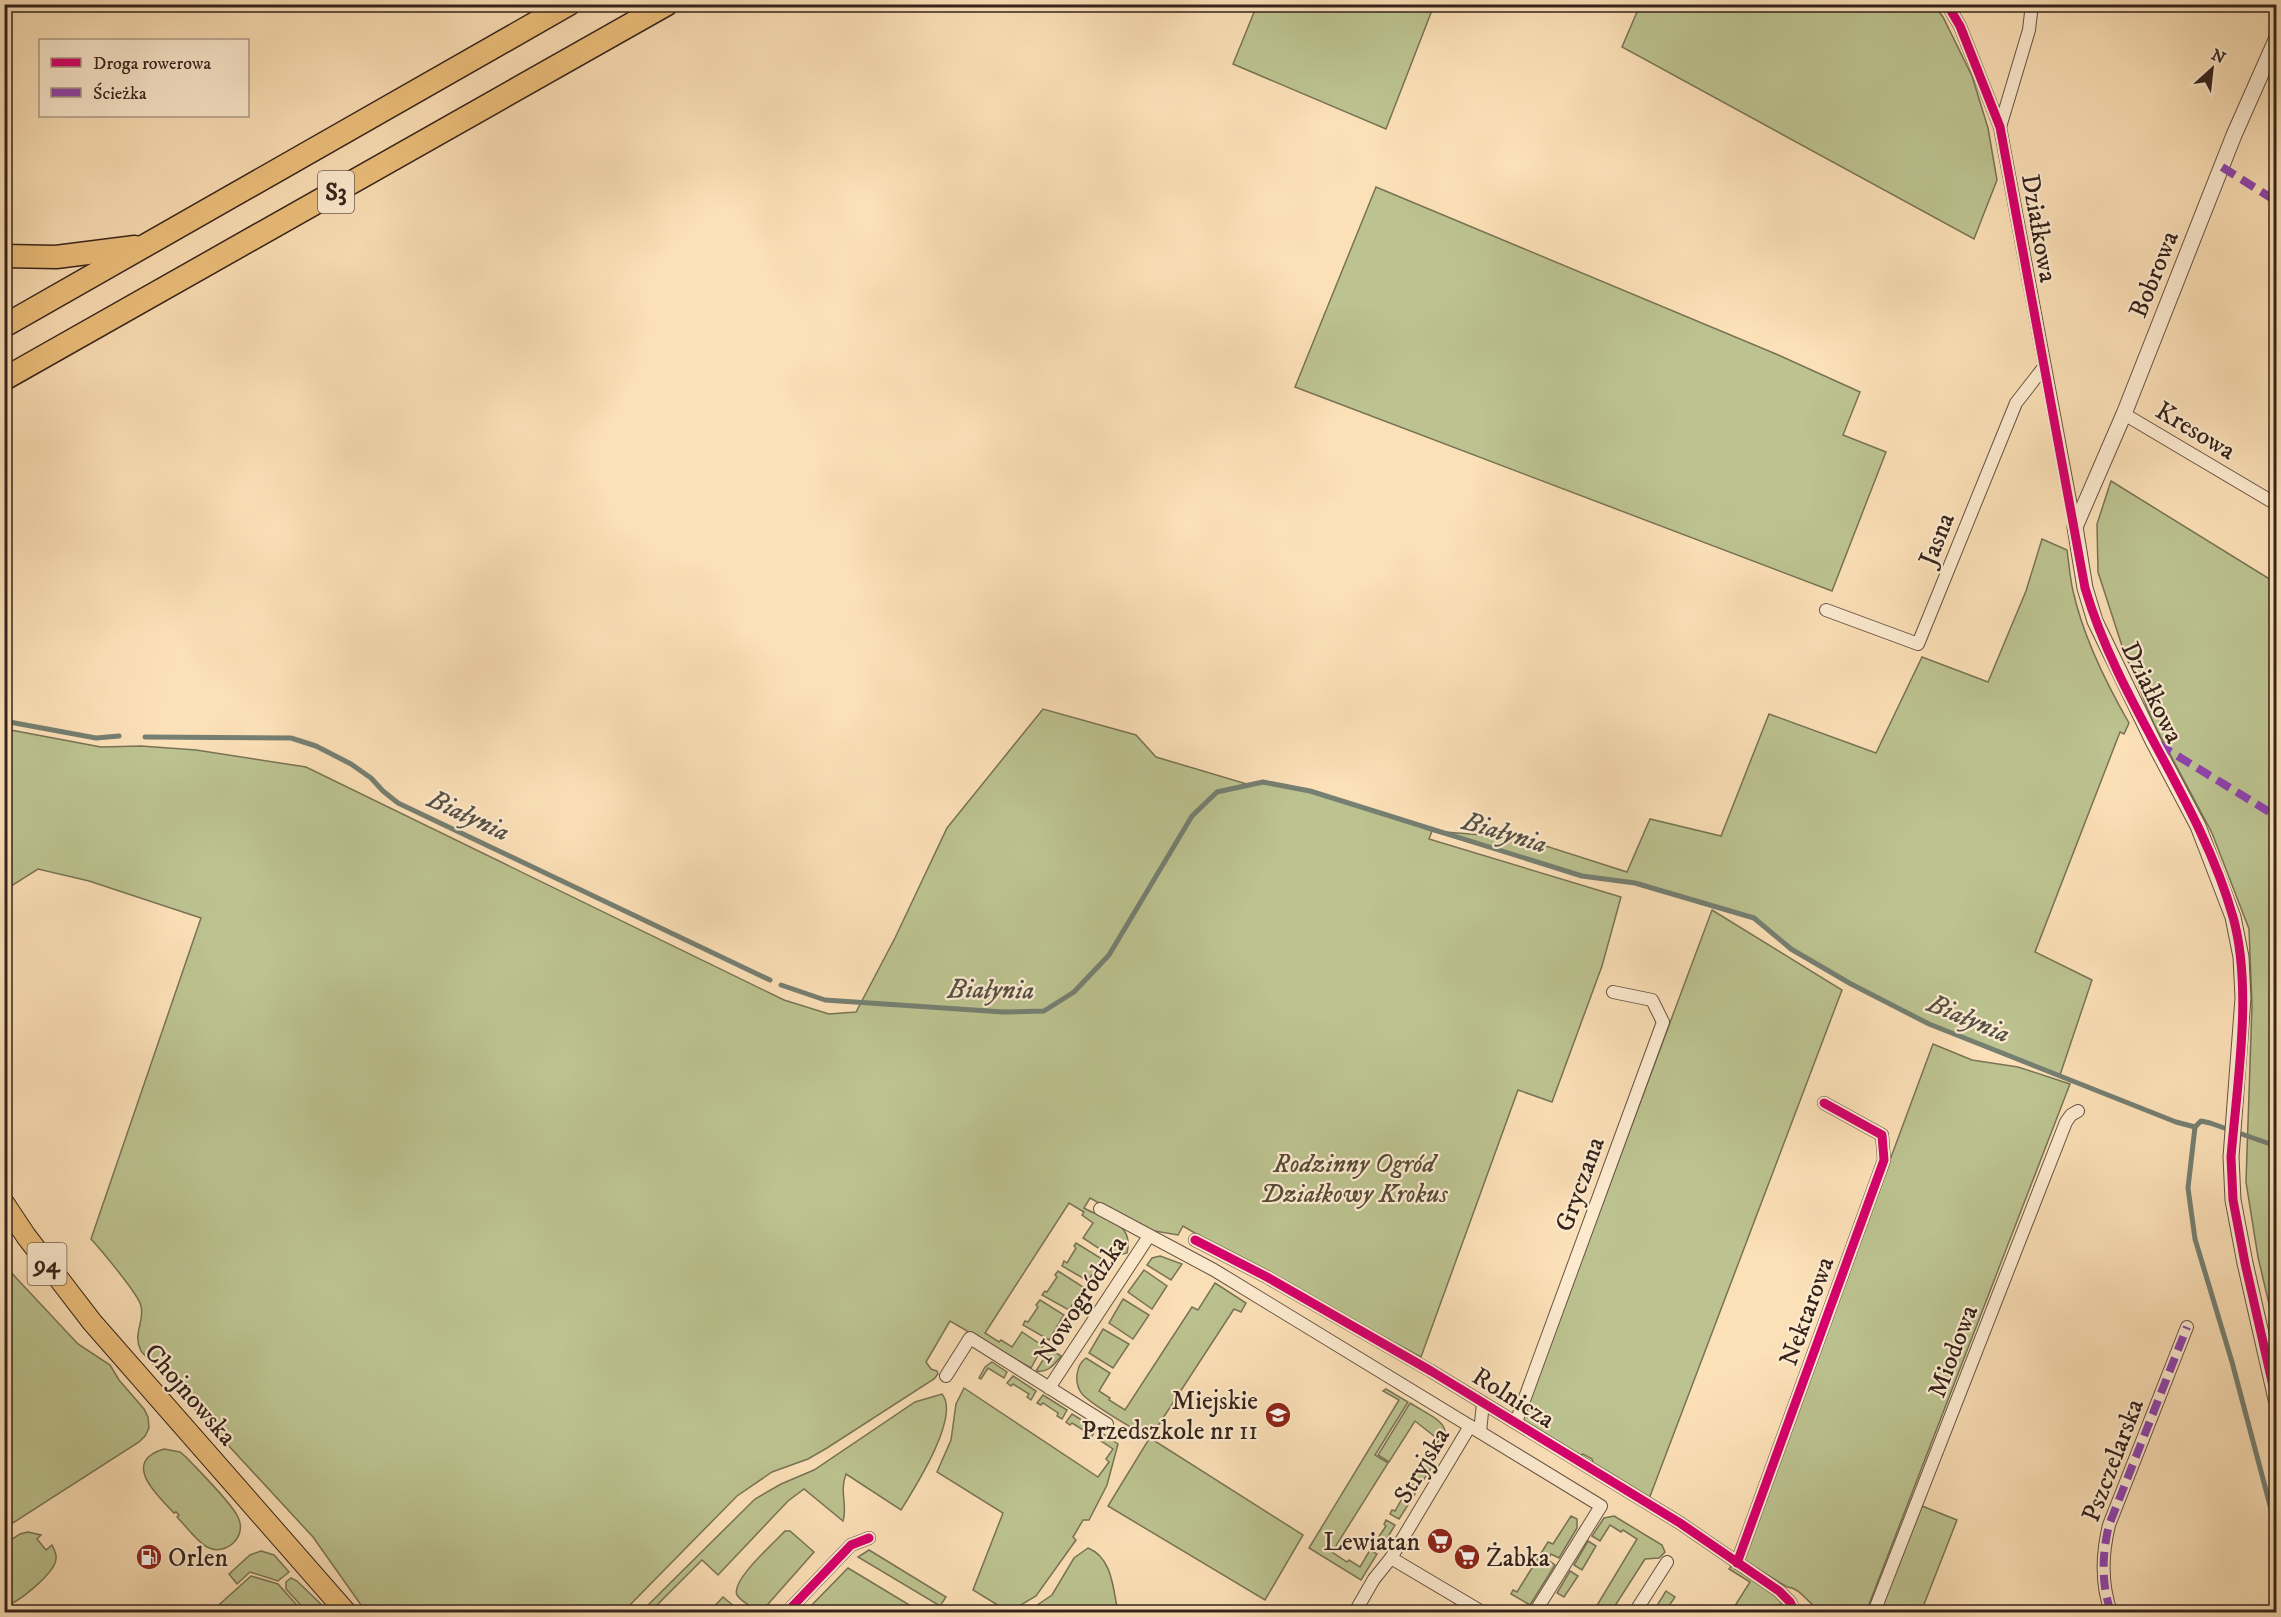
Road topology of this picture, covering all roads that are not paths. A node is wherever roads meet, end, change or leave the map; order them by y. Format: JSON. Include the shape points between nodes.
{"nodes":[{"id":1,"x":568,"y":4,"type":"edge"},
{"id":2,"x":667,"y":4,"type":"edge"},
{"id":3,"x":1947,"y":4,"type":"edge"},
{"id":4,"x":2032,"y":4,"type":"edge"},
{"id":5,"x":2277,"y":40,"type":"edge"},
{"id":6,"x":2000,"y":127,"type":"junction"},
{"id":7,"x":148,"y":244,"type":"junction"},
{"id":8,"x":4,"y":256,"type":"edge"},
{"id":9,"x":4,"y":326,"type":"edge"},
{"id":10,"x":2044,"y":367,"type":"junction"},
{"id":11,"x":4,"y":379,"type":"edge"},
{"id":12,"x":2124,"y":414,"type":"junction"},
{"id":13,"x":2277,"y":504,"type":"edge"},
{"id":14,"x":2075,"y":527,"type":"junction"},
{"id":15,"x":1826,"y":610,"type":"dead end"},
{"id":16,"x":1613,"y":992,"type":"dead end"},
{"id":17,"x":1824,"y":1103,"type":"dead end"},
{"id":18,"x":2078,"y":1111,"type":"dead end"},
{"id":19,"x":4,"y":1203,"type":"edge"},
{"id":20,"x":1100,"y":1209,"type":"dead end"},
{"id":21,"x":1149,"y":1236,"type":"junction"},
{"id":22,"x":1195,"y":1240,"type":"dead end"},
{"id":23,"x":2187,"y":1328,"type":"dead end"},
{"id":24,"x":946,"y":1376,"type":"dead end"},
{"id":25,"x":1050,"y":1388,"type":"junction"},
{"id":26,"x":2277,"y":1399,"type":"edge"},
{"id":27,"x":1483,"y":1403,"type":"junction"},
{"id":28,"x":1516,"y":1422,"type":"junction"},
{"id":29,"x":1107,"y":1424,"type":"dead end"},
{"id":30,"x":1475,"y":1429,"type":"junction"},
{"id":31,"x":869,"y":1538,"type":"dead end"},
{"id":32,"x":1391,"y":1558,"type":"junction"},
{"id":33,"x":1667,"y":1562,"type":"dead end"},
{"id":34,"x":1737,"y":1563,"type":"junction"},
{"id":35,"x":346,"y":1612,"type":"edge"},
{"id":36,"x":787,"y":1612,"type":"edge"},
{"id":37,"x":1354,"y":1612,"type":"edge"},
{"id":38,"x":1482,"y":1612,"type":"edge"},
{"id":39,"x":1535,"y":1612,"type":"edge"},
{"id":40,"x":1635,"y":1612,"type":"edge"},
{"id":41,"x":1795,"y":1612,"type":"edge"},
{"id":42,"x":1874,"y":1612,"type":"edge"},
{"id":43,"x":2111,"y":1612,"type":"edge"}],
"edges":[{"from":1,"to":7,"type":"highway","number":"S3"},
{"from":2,"to":11,"type":"highway","number":"S3"},
{"from":3,"to":6,"type":"street","name":"Działkowa","via":[[1960,26]]},
{"from":4,"to":6,"type":"street","via":[[2029,30]]},
{"from":5,"to":12,"type":"street","name":"Bobrowa","via":[[2234,135]]},
{"from":6,"to":10,"type":"street","name":"Działkowa"},
{"from":7,"to":8,"type":"highway","via":[[56,257]]},
{"from":7,"to":9,"type":"highway","number":"S3"},
{"from":10,"to":14,"type":"street","name":"Działkowa"},
{"from":10,"to":15,"type":"street","name":"Jasna","via":[[2016,403],[1918,644]]},
{"from":12,"to":13,"type":"street","name":"Kresowa"},
{"from":12,"to":14,"type":"street","name":"Bobrowa"},
{"from":14,"to":26,"type":"street","name":"Działkowa","via":[[2095,621],[2198,826],[2233,917],[2241,957],[2243,998],[2232,1183],[2245,1263]]},
{"from":16,"to":28,"type":"street","name":"Gryczana","via":[[1652,1000],[1663,1022]]},
{"from":17,"to":34,"type":"street","name":"Nektarowa","via":[[1882,1135],[1884,1160]]},
{"from":18,"to":42,"type":"street","name":"Miodowa","via":[[2066,1122]]},
{"from":19,"to":35,"type":"main road","name":"Chojnowska","number":"94","via":[[93,1322]]},
{"from":20,"to":21,"type":"street"},
{"from":21,"to":25,"type":"street","name":"Nowogródzka"},
{"from":21,"to":30,"type":"street","via":[[1214,1270]]},
{"from":22,"to":27,"type":"street","name":"Rolnicza","via":[[1368,1333]]},
{"from":23,"to":43,"type":"street","name":"Pszczelarska","via":[[2109,1525],[2103,1569]]},
{"from":24,"to":25,"type":"street","via":[[969,1338]]},
{"from":25,"to":29,"type":"street"},
{"from":27,"to":28,"type":"street","name":"Rolnicza"},
{"from":27,"to":30,"type":"street"},
{"from":28,"to":34,"type":"street","name":"Rolnicza","via":[[1680,1523]]},
{"from":30,"to":32,"type":"street","name":"Stryjska"},
{"from":30,"to":39,"type":"street","via":[[1601,1506]]},
{"from":31,"to":36,"type":"street","via":[[850,1545]]},
{"from":32,"to":37,"type":"street","name":"Stryjska"},
{"from":32,"to":38,"type":"street"},
{"from":33,"to":40,"type":"street"},
{"from":34,"to":41,"type":"street","name":"Rolnicza","via":[[1782,1593]]}]}
